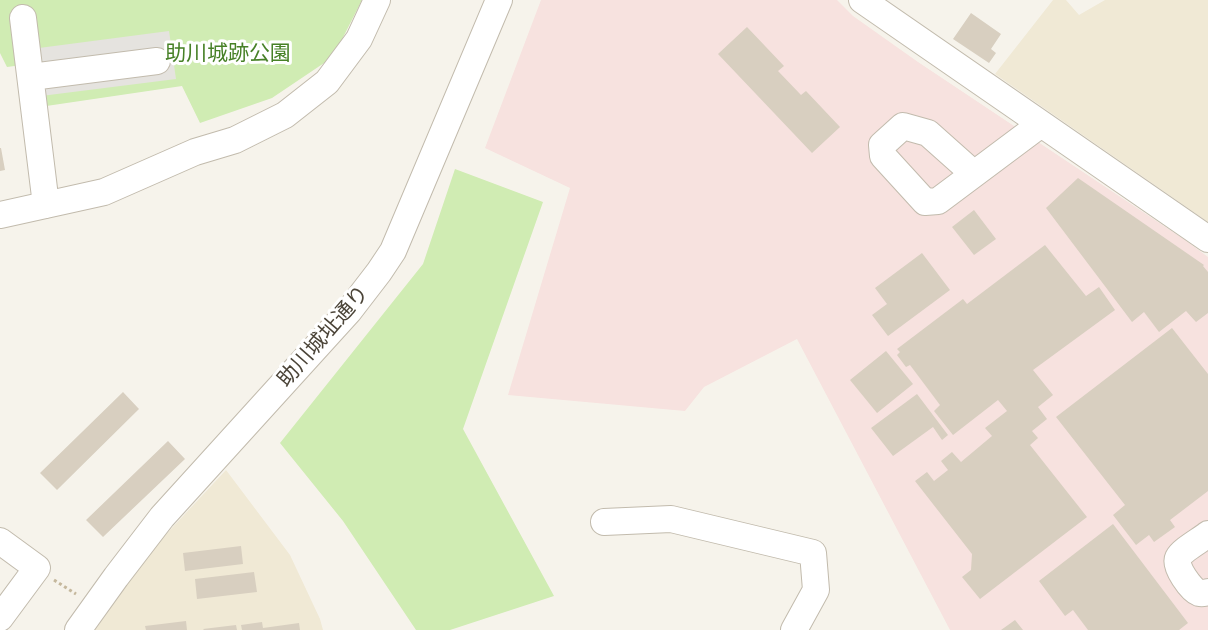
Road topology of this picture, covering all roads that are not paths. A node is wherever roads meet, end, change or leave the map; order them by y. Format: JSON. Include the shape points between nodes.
{"nodes":[{"id":1,"x":377,"y":0,"type":"edge"},
{"id":2,"x":499,"y":0,"type":"edge"},
{"id":3,"x":862,"y":0,"type":"edge"},
{"id":4,"x":24,"y":18,"type":"dead end"},
{"id":5,"x":157,"y":61,"type":"dead end"},
{"id":6,"x":31,"y":77,"type":"junction"},
{"id":7,"x":1041,"y":124,"type":"junction"},
{"id":8,"x":974,"y":174,"type":"dead end"},
{"id":9,"x":46,"y":205,"type":"junction"},
{"id":10,"x":0,"y":215,"type":"edge"},
{"id":11,"x":1208,"y":239,"type":"edge"},
{"id":12,"x":604,"y":522,"type":"dead end"},
{"id":13,"x":1208,"y":534,"type":"edge"},
{"id":14,"x":0,"y":541,"type":"edge"},
{"id":15,"x":1208,"y":592,"type":"edge"},
{"id":16,"x":0,"y":618,"type":"edge"},
{"id":17,"x":78,"y":630,"type":"edge"},
{"id":18,"x":794,"y":630,"type":"edge"}],
"edges":[{"from":1,"to":9,"type":"street","via":[[359,39],[327,82],[285,115],[235,140],[195,152],[104,192]]},
{"from":2,"to":17,"type":"street","name":"助川城址通り","via":[[393,251],[380,272],[162,518]]},
{"from":3,"to":7,"type":"street"},
{"from":4,"to":6,"type":"street"},
{"from":5,"to":6,"type":"street"},
{"from":6,"to":9,"type":"street"},
{"from":7,"to":8,"type":"street"},
{"from":7,"to":11,"type":"street"},
{"from":9,"to":10,"type":"street"},
{"from":12,"to":18,"type":"street","via":[[671,519],[813,553],[816,590]]},
{"from":13,"to":15,"type":"street","via":[[1179,556],[1177,563],[1194,590]]},
{"from":14,"to":16,"type":"street","via":[[37,568]]}]}
